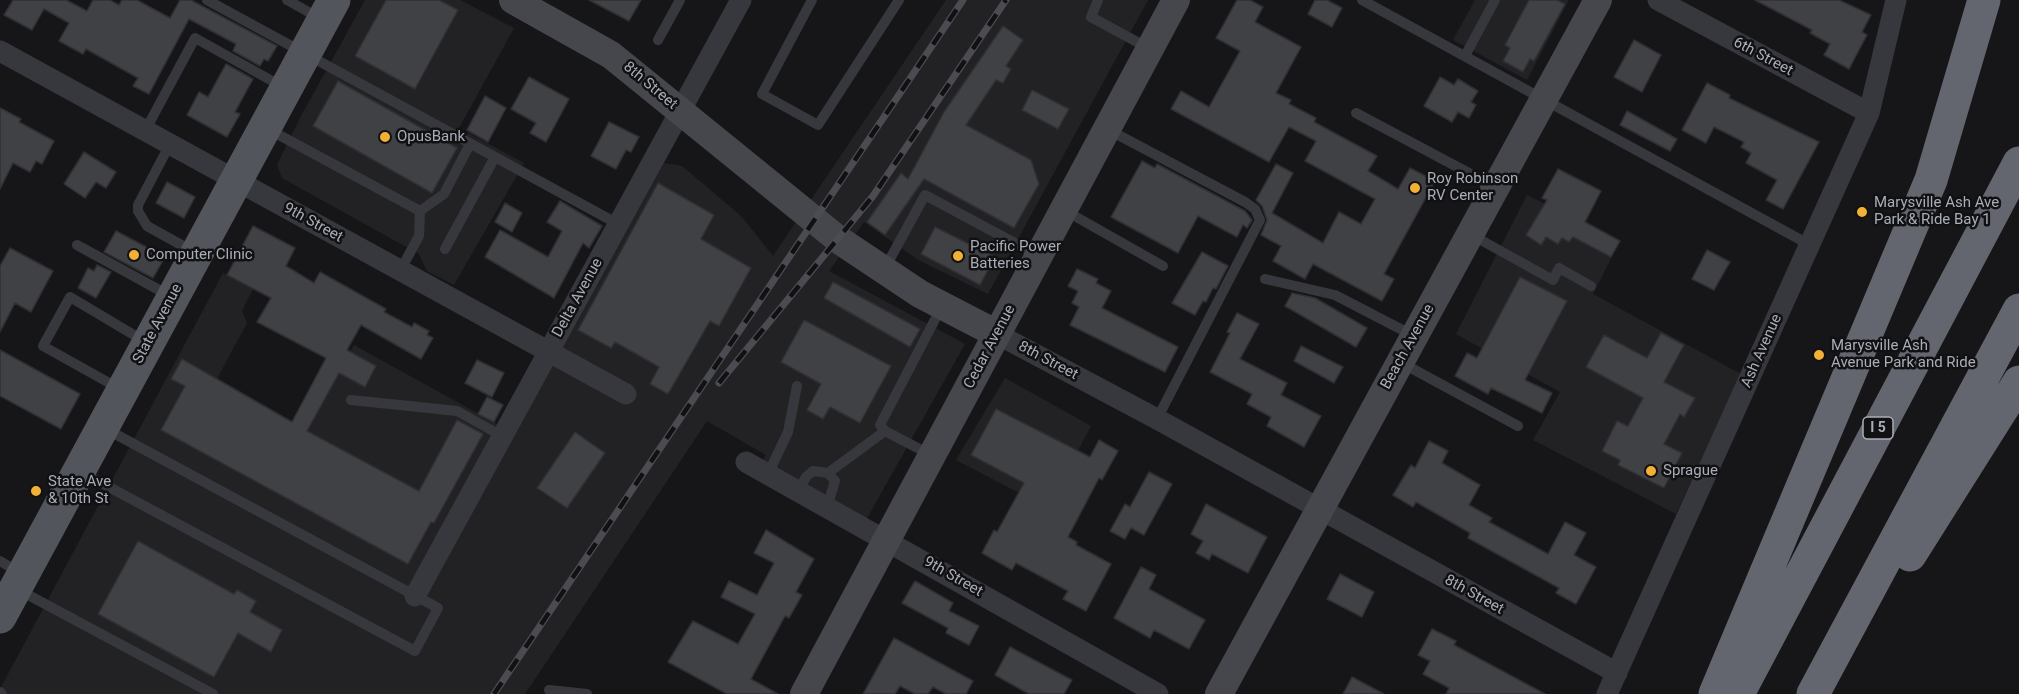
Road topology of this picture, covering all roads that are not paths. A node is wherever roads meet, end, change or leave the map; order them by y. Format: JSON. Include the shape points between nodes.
{"nodes":[{"id":1,"x":207,"y":0,"type":"edge"},
{"id":2,"x":287,"y":0,"type":"edge"},
{"id":3,"x":513,"y":0,"type":"edge"},
{"id":4,"x":680,"y":0,"type":"edge"},
{"id":5,"x":741,"y":0,"type":"edge"},
{"id":6,"x":812,"y":0,"type":"edge"},
{"id":7,"x":899,"y":0,"type":"edge"},
{"id":8,"x":1098,"y":0,"type":"edge"},
{"id":9,"x":1176,"y":0,"type":"edge"},
{"id":10,"x":1362,"y":0,"type":"edge"},
{"id":11,"x":1495,"y":0,"type":"edge"},
{"id":12,"x":1598,"y":0,"type":"edge"},
{"id":13,"x":1658,"y":0,"type":"edge"},
{"id":14,"x":1896,"y":0,"type":"edge"},
{"id":15,"x":1984,"y":0,"type":"edge"},
{"id":16,"x":328,"y":10,"type":"edge"},
{"id":17,"x":658,"y":40,"type":"dead end"},
{"id":18,"x":1150,"y":49,"type":"junction"},
{"id":19,"x":0,"y":51,"type":"edge"},
{"id":20,"x":305,"y":54,"type":"junction"},
{"id":21,"x":1465,"y":56,"type":"junction"},
{"id":22,"x":286,"y":88,"type":"junction"},
{"id":23,"x":1544,"y":99,"type":"junction"},
{"id":24,"x":680,"y":111,"type":"junction"},
{"id":25,"x":1356,"y":113,"type":"dead end"},
{"id":26,"x":1869,"y":113,"type":"junction"},
{"id":27,"x":265,"y":128,"type":"junction"},
{"id":28,"x":1107,"y":129,"type":"junction"},
{"id":29,"x":144,"y":131,"type":"junction"},
{"id":30,"x":170,"y":144,"type":"junction"},
{"id":31,"x":470,"y":144,"type":"junction"},
{"id":32,"x":495,"y":157,"type":"junction"},
{"id":33,"x":2019,"y":163,"type":"edge"},
{"id":34,"x":236,"y":181,"type":"junction"},
{"id":35,"x":1496,"y":188,"type":"junction"},
{"id":36,"x":1064,"y":210,"type":"junction"},
{"id":37,"x":420,"y":211,"type":"junction"},
{"id":38,"x":618,"y":224,"type":"junction"},
{"id":39,"x":1470,"y":234,"type":"junction"},
{"id":40,"x":77,"y":245,"type":"dead end"},
{"id":41,"x":1810,"y":245,"type":"junction"},
{"id":42,"x":445,"y":249,"type":"dead end"},
{"id":43,"x":197,"y":253,"type":"junction"},
{"id":44,"x":1039,"y":256,"type":"junction"},
{"id":45,"x":1162,"y":266,"type":"dead end"},
{"id":46,"x":884,"y":270,"type":"junction"},
{"id":47,"x":400,"y":271,"type":"junction"},
{"id":48,"x":1265,"y":279,"type":"dead end"},
{"id":49,"x":1591,"y":286,"type":"dead end"},
{"id":50,"x":173,"y":298,"type":"junction"},
{"id":51,"x":942,"y":305,"type":"junction"},
{"id":52,"x":2019,"y":310,"type":"edge"},
{"id":53,"x":997,"y":334,"type":"junction"},
{"id":54,"x":1414,"y":336,"type":"junction"},
{"id":55,"x":148,"y":344,"type":"junction"},
{"id":56,"x":548,"y":352,"type":"junction"},
{"id":57,"x":1400,"y":362,"type":"junction"},
{"id":58,"x":2019,"y":382,"type":"edge"},
{"id":59,"x":797,"y":386,"type":"dead end"},
{"id":60,"x":123,"y":391,"type":"junction"},
{"id":61,"x":626,"y":394,"type":"dead end"},
{"id":62,"x":351,"y":400,"type":"dead end"},
{"id":63,"x":1157,"y":419,"type":"junction"},
{"id":64,"x":1518,"y":426,"type":"dead end"},
{"id":65,"x":103,"y":428,"type":"junction"},
{"id":66,"x":885,"y":431,"type":"junction"},
{"id":67,"x":502,"y":436,"type":"junction"},
{"id":68,"x":931,"y":456,"type":"junction"},
{"id":69,"x":746,"y":462,"type":"dead end"},
{"id":70,"x":79,"y":471,"type":"junction"},
{"id":71,"x":828,"y":473,"type":"junction"},
{"id":72,"x":768,"y":474,"type":"junction"},
{"id":73,"x":798,"y":491,"type":"junction"},
{"id":74,"x":828,"y":507,"type":"junction"},
{"id":75,"x":1319,"y":510,"type":"junction"},
{"id":76,"x":886,"y":539,"type":"junction"},
{"id":77,"x":13,"y":575,"type":"edge"},
{"id":78,"x":415,"y":596,"type":"junction"},
{"id":79,"x":0,"y":617,"type":"edge"},
{"id":80,"x":1617,"y":674,"type":"junction"},
{"id":81,"x":549,"y":690,"type":"dead end"},
{"id":82,"x":213,"y":694,"type":"edge"},
{"id":83,"x":587,"y":694,"type":"edge"},
{"id":84,"x":804,"y":694,"type":"edge"},
{"id":85,"x":1158,"y":694,"type":"edge"},
{"id":86,"x":1219,"y":694,"type":"edge"},
{"id":87,"x":1607,"y":694,"type":"edge"},
{"id":88,"x":1715,"y":694,"type":"edge"},
{"id":89,"x":1738,"y":694,"type":"edge"},
{"id":90,"x":1813,"y":694,"type":"edge"},
{"id":91,"x":1823,"y":694,"type":"edge"}],
"edges":[{"from":1,"to":20,"type":"lane"},
{"from":2,"to":16,"type":"lane"},
{"from":3,"to":24,"type":"street","name":"8th Street","via":[[611,55]]},
{"from":4,"to":17,"type":"lane"},
{"from":5,"to":24,"type":"street","name":"Delta Avenue"},
{"from":6,"to":7,"type":"lane","via":[[762,94],[818,125]]},
{"from":8,"to":18,"type":"lane","via":[[1091,17]]},
{"from":9,"to":18,"type":"street","name":"Cedar Avenue"},
{"from":10,"to":21,"type":"lane"},
{"from":11,"to":21,"type":"lane"},
{"from":12,"to":23,"type":"street","name":"Beach Avenue"},
{"from":13,"to":26,"type":"street","name":"6th Street"},
{"from":14,"to":26,"type":"street","name":"Ash Avenue"},
{"from":15,"to":88,"type":"highway","via":[[1931,180]]},
{"from":16,"to":20,"type":"main road","name":"State Avenue"},
{"from":18,"to":28,"type":"street","name":"Cedar Avenue"},
{"from":19,"to":29,"type":"street","name":"9th Street"},
{"from":20,"to":22,"type":"main road","name":"State Avenue"},
{"from":20,"to":31,"type":"lane","via":[[401,113],[431,123]]},
{"from":21,"to":23,"type":"lane"},
{"from":22,"to":27,"type":"main road","name":"State Avenue"},
{"from":22,"to":29,"type":"lane","via":[[195,39]]},
{"from":23,"to":35,"type":"street","name":"Beach Avenue"},
{"from":23,"to":41,"type":"lane"},
{"from":24,"to":38,"type":"street","name":"Delta Avenue"},
{"from":24,"to":46,"type":"street","name":"8th Street","via":[[839,240]]},
{"from":25,"to":35,"type":"lane"},
{"from":26,"to":41,"type":"street","name":"Ash Avenue"},
{"from":27,"to":34,"type":"main road","name":"State Avenue"},
{"from":27,"to":37,"type":"lane"},
{"from":28,"to":36,"type":"street","name":"Cedar Avenue"},
{"from":28,"to":63,"type":"lane","via":[[1245,202],[1255,209],[1260,220]]},
{"from":29,"to":30,"type":"street","name":"9th Street"},
{"from":30,"to":34,"type":"street","name":"9th Street"},
{"from":30,"to":43,"type":"lane","via":[[138,211],[147,226]]},
{"from":31,"to":32,"type":"lane"},
{"from":31,"to":37,"type":"lane","via":[[444,194]]},
{"from":32,"to":38,"type":"lane"},
{"from":32,"to":42,"type":"lane"},
{"from":33,"to":89,"type":"highway","number":"I 5"},
{"from":34,"to":43,"type":"main road","name":"State Avenue"},
{"from":34,"to":47,"type":"street","name":"9th Street"},
{"from":35,"to":39,"type":"street","name":"Beach Avenue"},
{"from":36,"to":44,"type":"street","name":"Cedar Avenue"},
{"from":36,"to":45,"type":"lane"},
{"from":37,"to":47,"type":"lane","via":[[418,236]]},
{"from":38,"to":56,"type":"street","name":"Delta Avenue"},
{"from":39,"to":49,"type":"lane","via":[[1553,280],[1559,268]]},
{"from":39,"to":54,"type":"street","name":"Beach Avenue"},
{"from":40,"to":50,"type":"lane"},
{"from":41,"to":80,"type":"street","name":"Ash Avenue"},
{"from":43,"to":50,"type":"main road","name":"State Avenue"},
{"from":44,"to":46,"type":"lane","via":[[925,195]]},
{"from":44,"to":53,"type":"street","name":"Cedar Avenue"},
{"from":46,"to":51,"type":"street","name":"8th Street"},
{"from":47,"to":56,"type":"street","name":"9th Street"},
{"from":48,"to":54,"type":"lane","via":[[1335,295]]},
{"from":50,"to":55,"type":"main road","name":"State Avenue"},
{"from":51,"to":53,"type":"street","name":"8th Street"},
{"from":51,"to":66,"type":"lane","via":[[880,425]]},
{"from":52,"to":90,"type":"highway"},
{"from":53,"to":63,"type":"street","name":"8th Street"},
{"from":53,"to":68,"type":"street","name":"Cedar Avenue"},
{"from":54,"to":57,"type":"street","name":"Beach Avenue"},
{"from":55,"to":60,"type":"main road","name":"State Avenue"},
{"from":55,"to":60,"type":"lane","via":[[69,297],[48,336],[43,346]]},
{"from":56,"to":61,"type":"street","name":"9th Street"},
{"from":56,"to":67,"type":"street","name":"Delta Avenue"},
{"from":57,"to":64,"type":"lane"},
{"from":57,"to":75,"type":"street","name":"Beach Avenue"},
{"from":58,"to":91,"type":"highway"},
{"from":59,"to":72,"type":"lane","via":[[788,432]]},
{"from":60,"to":65,"type":"main road","name":"State Avenue"},
{"from":62,"to":67,"type":"lane","via":[[457,411]]},
{"from":63,"to":75,"type":"street","name":"8th Street"},
{"from":65,"to":70,"type":"main road","name":"State Avenue"},
{"from":65,"to":78,"type":"lane"},
{"from":66,"to":68,"type":"lane"},
{"from":66,"to":71,"type":"lane"},
{"from":67,"to":78,"type":"street","name":"Delta Avenue"},
{"from":68,"to":76,"type":"street","name":"Cedar Avenue"},
{"from":69,"to":72,"type":"street","name":"9th Street"},
{"from":70,"to":77,"type":"main road","name":"State Avenue"},
{"from":70,"to":78,"type":"lane","via":[[415,651],[438,608]]},
{"from":71,"to":73,"type":"lane","via":[[813,471]]},
{"from":71,"to":74,"type":"lane","via":[[835,481]]},
{"from":72,"to":73,"type":"street","name":"9th Street"},
{"from":73,"to":74,"type":"street","name":"9th Street"},
{"from":74,"to":76,"type":"street","name":"9th Street"},
{"from":75,"to":80,"type":"street","name":"8th Street"},
{"from":75,"to":86,"type":"street","name":"Beach Avenue"},
{"from":76,"to":84,"type":"street","name":"Cedar Avenue"},
{"from":76,"to":85,"type":"street","name":"9th Street"},
{"from":77,"to":79,"type":"main road","name":"State Avenue"},
{"from":77,"to":82,"type":"lane"},
{"from":80,"to":87,"type":"street","name":"Ash Avenue"},
{"from":81,"to":83,"type":"lane"}]}
